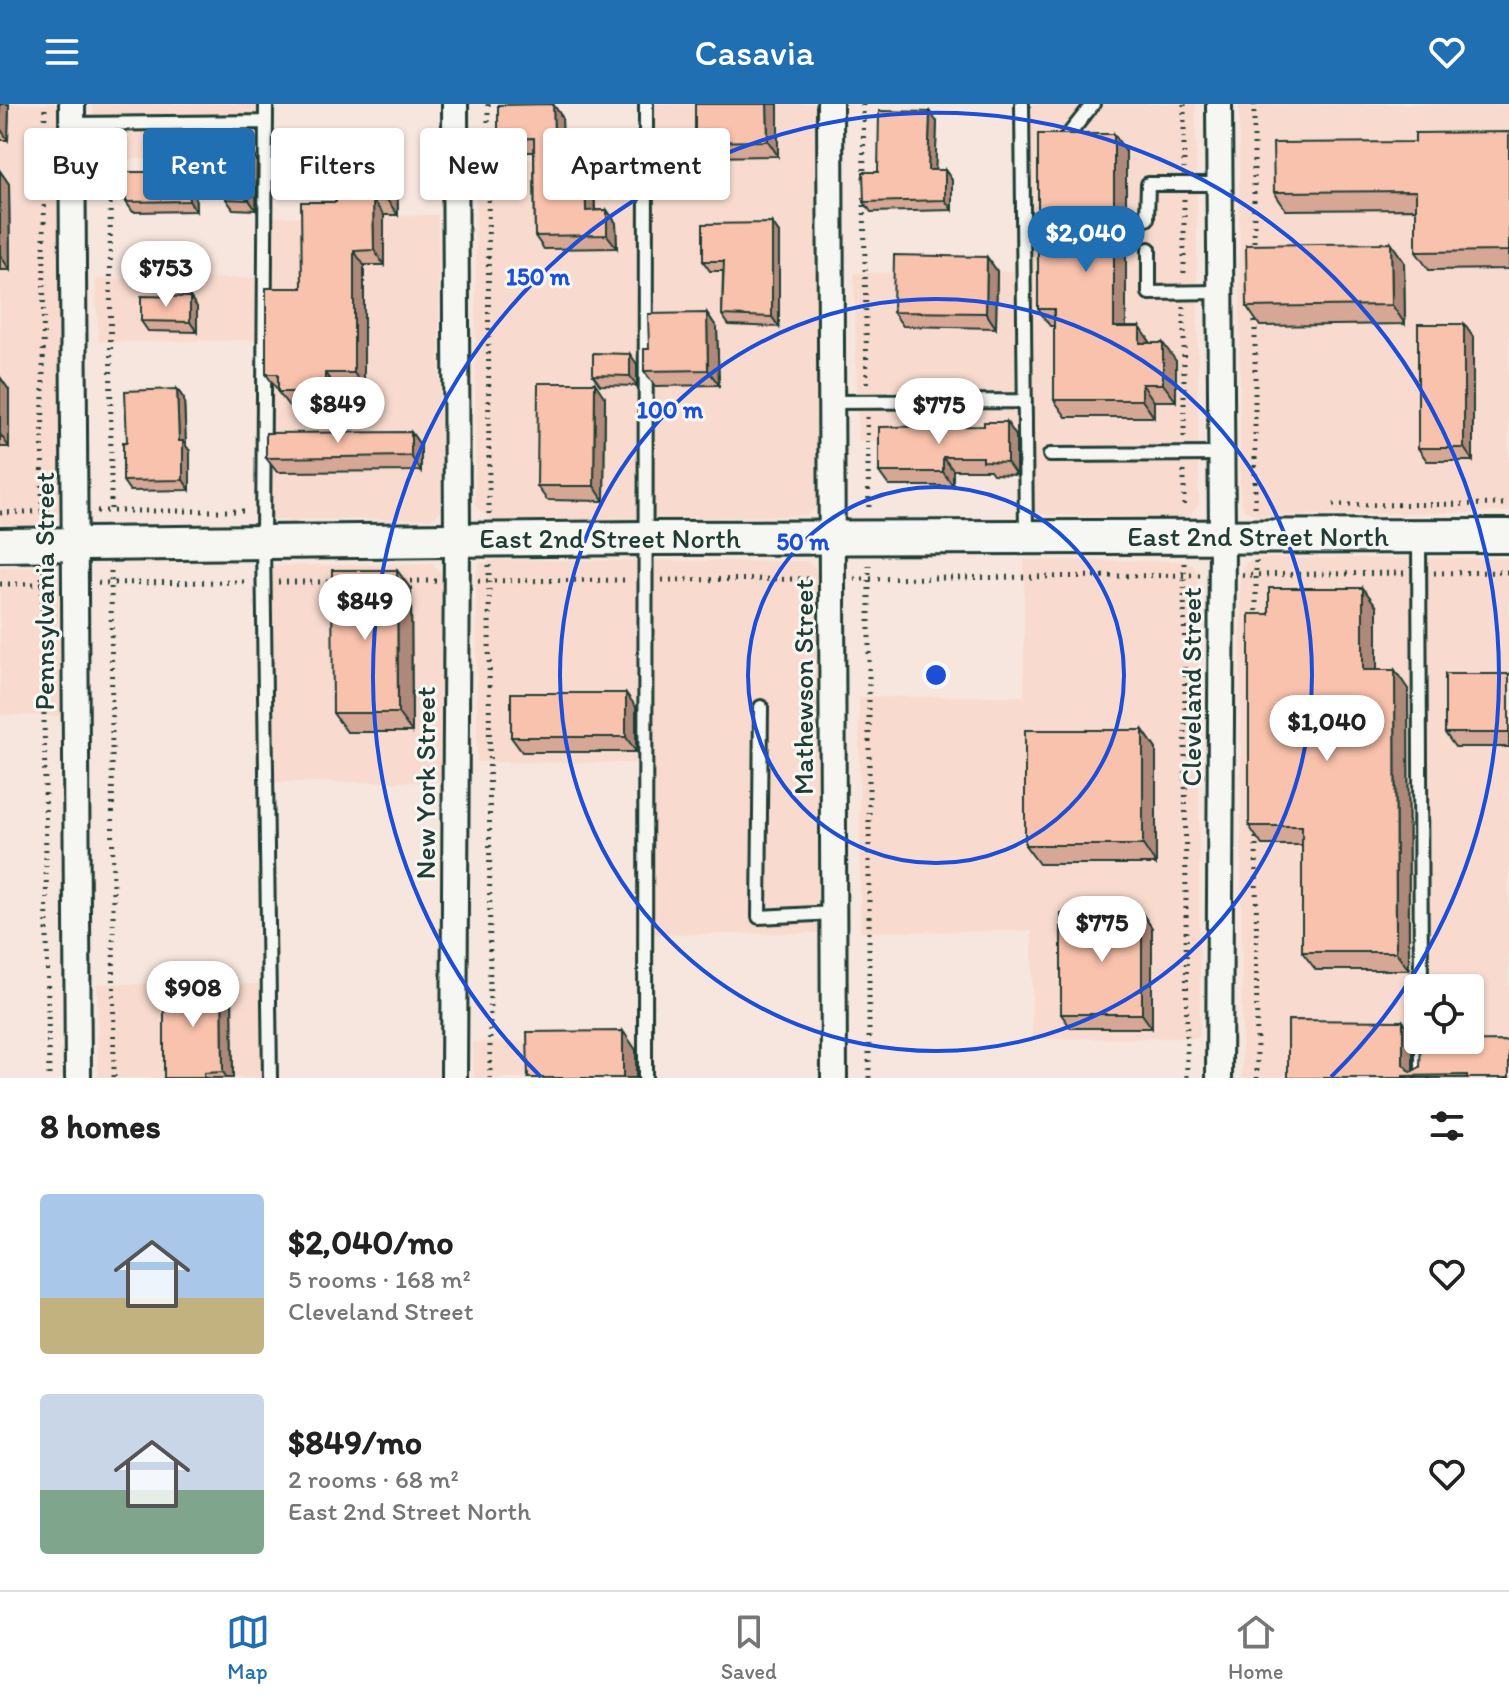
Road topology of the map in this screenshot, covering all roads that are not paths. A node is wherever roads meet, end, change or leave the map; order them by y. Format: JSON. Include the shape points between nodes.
{"nodes":[{"id":1,"x":266,"y":104,"type":"edge"},
{"id":2,"x":455,"y":104,"type":"edge"},
{"id":3,"x":646,"y":104,"type":"edge"},
{"id":4,"x":830,"y":104,"type":"edge"},
{"id":5,"x":1022,"y":104,"type":"edge"},
{"id":6,"x":1093,"y":104,"type":"edge"},
{"id":7,"x":1219,"y":104,"type":"edge"},
{"id":8,"x":72,"y":114,"type":"edge"},
{"id":9,"x":265,"y":122,"type":"junction"},
{"id":10,"x":1066,"y":138,"type":"edge"},
{"id":11,"x":1219,"y":184,"type":"junction"},
{"id":12,"x":1147,"y":219,"type":"dead end"},
{"id":13,"x":1149,"y":249,"type":"dead end"},
{"id":14,"x":1220,"y":292,"type":"junction"},
{"id":15,"x":1025,"y":401,"type":"junction"},
{"id":16,"x":831,"y":402,"type":"junction"},
{"id":17,"x":1221,"y":454,"type":"junction"},
{"id":18,"x":1050,"y":455,"type":"dead end"},
{"id":19,"x":1419,"y":531,"type":"junction"},
{"id":20,"x":1026,"y":536,"type":"junction"},
{"id":21,"x":1222,"y":536,"type":"junction"},
{"id":22,"x":1509,"y":536,"type":"edge"},
{"id":23,"x":832,"y":537,"type":"junction"},
{"id":24,"x":644,"y":538,"type":"junction"},
{"id":25,"x":457,"y":539,"type":"junction"},
{"id":26,"x":263,"y":541,"type":"junction"},
{"id":27,"x":74,"y":544,"type":"junction"},
{"id":28,"x":0,"y":545,"type":"edge"},
{"id":29,"x":761,"y":707,"type":"dead end"},
{"id":30,"x":834,"y":913,"type":"junction"},
{"id":31,"x":1421,"y":974,"type":"edge"},
{"id":32,"x":1422,"y":1054,"type":"edge"},
{"id":33,"x":78,"y":1078,"type":"edge"},
{"id":34,"x":270,"y":1078,"type":"edge"},
{"id":35,"x":454,"y":1078,"type":"edge"},
{"id":36,"x":645,"y":1078,"type":"edge"},
{"id":37,"x":834,"y":1078,"type":"edge"},
{"id":38,"x":1219,"y":1078,"type":"edge"},
{"id":39,"x":1422,"y":1078,"type":"edge"}],
"edges":[{"from":1,"to":9,"type":"lane"},
{"from":2,"to":25,"type":"street","name":"New York Street"},
{"from":3,"to":24,"type":"lane"},
{"from":4,"to":16,"type":"street","name":"Mathewson Street"},
{"from":5,"to":15,"type":"lane"},
{"from":6,"to":10,"type":"lane"},
{"from":7,"to":11,"type":"street","name":"Cleveland Street"},
{"from":8,"to":9,"type":"lane","via":[[110,123]]},
{"from":8,"to":27,"type":"street","name":"Pennsylvania Street"},
{"from":9,"to":26,"type":"lane"},
{"from":11,"to":12,"type":"lane","via":[[1148,184]]},
{"from":11,"to":14,"type":"street","name":"Cleveland Street"},
{"from":13,"to":14,"type":"lane","via":[[1149,293]]},
{"from":14,"to":17,"type":"street","name":"Cleveland Street"},
{"from":15,"to":16,"type":"lane"},
{"from":15,"to":20,"type":"lane"},
{"from":16,"to":23,"type":"street","name":"Mathewson Street"},
{"from":17,"to":18,"type":"lane"},
{"from":17,"to":21,"type":"street","name":"Cleveland Street"},
{"from":19,"to":21,"type":"street","name":"East 2nd Street North"},
{"from":19,"to":22,"type":"street","name":"East 2nd Street North"},
{"from":19,"to":31,"type":"lane"},
{"from":20,"to":21,"type":"street","name":"East 2nd Street North"},
{"from":20,"to":23,"type":"street","name":"East 2nd Street North"},
{"from":21,"to":38,"type":"street","name":"Cleveland Street"},
{"from":23,"to":24,"type":"street","name":"East 2nd Street North"},
{"from":23,"to":30,"type":"street","name":"Mathewson Street"},
{"from":24,"to":25,"type":"street","name":"East 2nd Street North"},
{"from":24,"to":36,"type":"lane"},
{"from":25,"to":26,"type":"street","name":"East 2nd Street North"},
{"from":25,"to":35,"type":"street","name":"New York Street"},
{"from":26,"to":27,"type":"street","name":"East 2nd Street North"},
{"from":26,"to":34,"type":"lane"},
{"from":27,"to":28,"type":"street","name":"East 2nd Street North"},
{"from":27,"to":33,"type":"street","name":"Pennsylvania Street"},
{"from":29,"to":30,"type":"lane","via":[[759,917]]},
{"from":30,"to":37,"type":"street","name":"Mathewson Street"},
{"from":32,"to":39,"type":"lane"}]}
